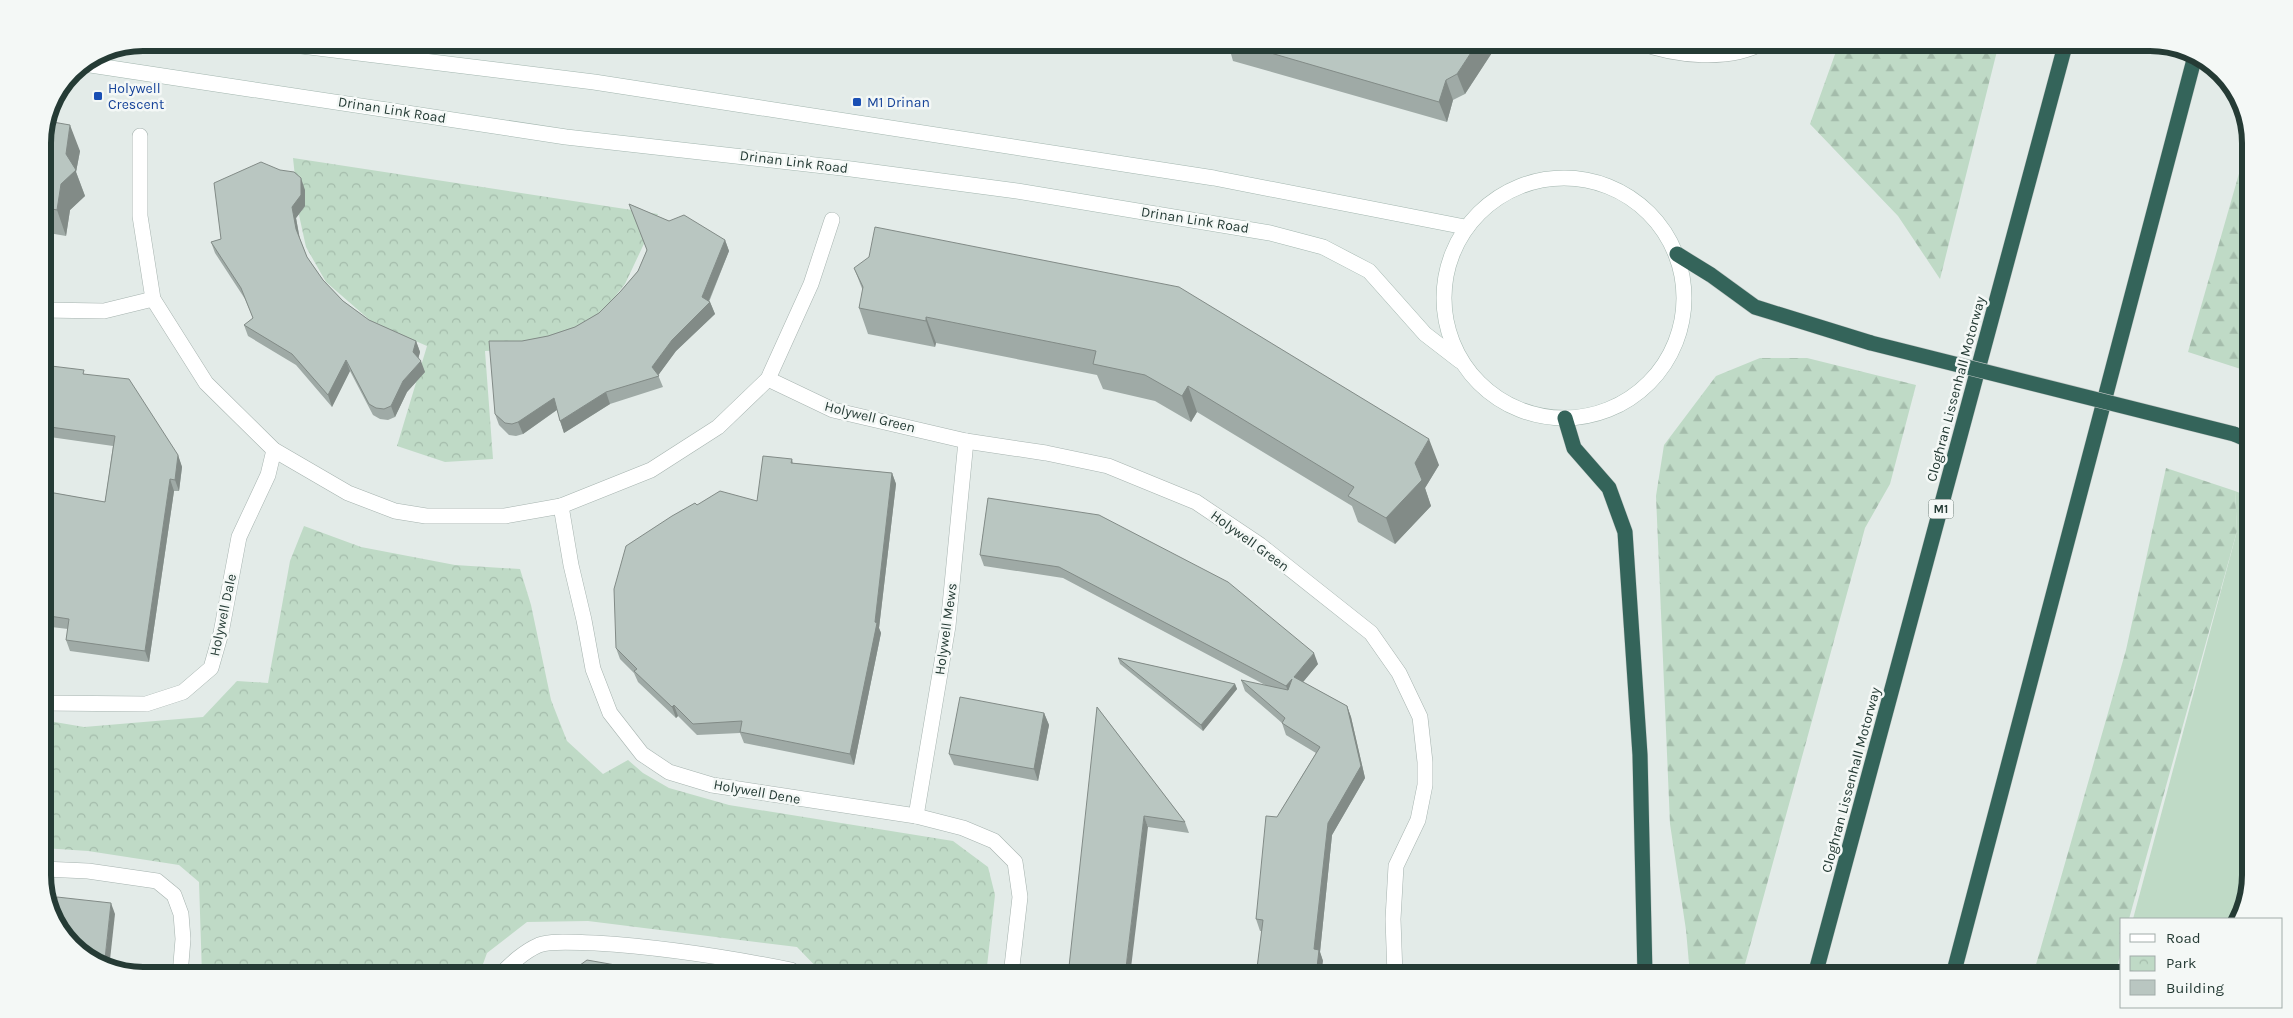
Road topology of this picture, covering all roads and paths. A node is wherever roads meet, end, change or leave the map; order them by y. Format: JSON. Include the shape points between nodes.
{"nodes":[{"id":1,"x":342,"y":51,"type":"edge"},
{"id":2,"x":1677,"y":51,"type":"edge"},
{"id":3,"x":1741,"y":51,"type":"edge"},
{"id":4,"x":2064,"y":51,"type":"edge"},
{"id":5,"x":2193,"y":63,"type":"edge"},
{"id":6,"x":94,"y":66,"type":"edge"},
{"id":7,"x":140,"y":136,"type":"dead end"},
{"id":8,"x":832,"y":220,"type":"dead end"},
{"id":9,"x":1465,"y":227,"type":"junction"},
{"id":10,"x":1676,"y":254,"type":"junction"},
{"id":11,"x":153,"y":299,"type":"junction"},
{"id":12,"x":51,"y":310,"type":"edge"},
{"id":13,"x":1460,"y":361,"type":"junction"},
{"id":14,"x":768,"y":379,"type":"junction"},
{"id":15,"x":1565,"y":418,"type":"junction"},
{"id":16,"x":2242,"y":438,"type":"edge"},
{"id":17,"x":966,"y":441,"type":"junction"},
{"id":18,"x":274,"y":450,"type":"junction"},
{"id":19,"x":562,"y":506,"type":"junction"},
{"id":20,"x":51,"y":703,"type":"edge"},
{"id":21,"x":916,"y":816,"type":"junction"},
{"id":22,"x":51,"y":869,"type":"edge"},
{"id":23,"x":181,"y":967,"type":"edge"},
{"id":24,"x":508,"y":967,"type":"edge"},
{"id":25,"x":777,"y":967,"type":"edge"},
{"id":26,"x":1013,"y":967,"type":"edge"},
{"id":27,"x":1395,"y":967,"type":"edge"},
{"id":28,"x":1646,"y":967,"type":"edge"},
{"id":29,"x":1817,"y":967,"type":"edge"},
{"id":30,"x":1955,"y":967,"type":"edge"}],
"edges":[{"from":1,"to":9,"type":"street","via":[[604,84],[1214,178]]},
{"from":2,"to":3,"type":"street","via":[[1698,56]]},
{"from":4,"to":29,"type":"highway","name":"Cloghran Lissenhall Motorway","number":"M1"},
{"from":5,"to":30,"type":"highway"},
{"from":6,"to":13,"type":"street","name":"Drinan Link Road","via":[[566,137],[1017,191],[1270,233],[1323,247],[1369,272],[1425,334]]},
{"from":7,"to":11,"type":"street","via":[[140,216]]},
{"from":8,"to":14,"type":"street","via":[[811,284]]},
{"from":9,"to":10,"type":"street","via":[[1492,200],[1524,183],[1561,177],[1597,181],[1631,197],[1658,222]]},
{"from":9,"to":13,"type":"street","via":[[1449,258],[1443,293],[1446,328]]},
{"from":10,"to":15,"type":"street","via":[[1684,282],[1684,311],[1677,340],[1664,365],[1645,387],[1621,404],[1594,414]]},
{"from":10,"to":16,"type":"highway","bridge":true,"via":[[1755,307],[1872,343]]},
{"from":11,"to":12,"type":"street","via":[[104,311]]},
{"from":11,"to":18,"type":"street","via":[[206,383]]},
{"from":13,"to":15,"type":"street","via":[[1494,396],[1516,409],[1540,416]]},
{"from":14,"to":17,"type":"street","name":"Holywell Green","via":[[833,410]]},
{"from":14,"to":19,"type":"street","via":[[718,427],[651,470]]},
{"from":15,"to":28,"type":"highway","via":[[1574,448],[1609,488],[1625,532],[1640,755]]},
{"from":17,"to":21,"type":"street","name":"Holywell Mews","via":[[948,626]]},
{"from":17,"to":27,"type":"street","name":"Holywell Green","via":[[1108,466],[1196,502],[1260,545],[1371,633],[1399,673],[1420,717],[1425,762],[1425,785],[1418,820],[1396,866],[1392,919]]},
{"from":18,"to":19,"type":"street","via":[[348,493],[396,511],[426,516],[505,516]]},
{"from":18,"to":20,"type":"street","name":"Holywell Dale","via":[[268,476],[240,537],[211,668],[183,692],[146,704]]},
{"from":19,"to":21,"type":"street","name":"Holywell Dene","via":[[593,669],[610,713],[642,754],[669,772],[712,785]]},
{"from":21,"to":26,"type":"street","name":"Holywell Dene","via":[[963,828],[994,841],[1015,862],[1020,897]]},
{"from":22,"to":23,"type":"street","via":[[157,881],[174,895],[181,914]]},
{"from":24,"to":25,"type":"street","via":[[540,945],[573,942],[724,956]]}]}
